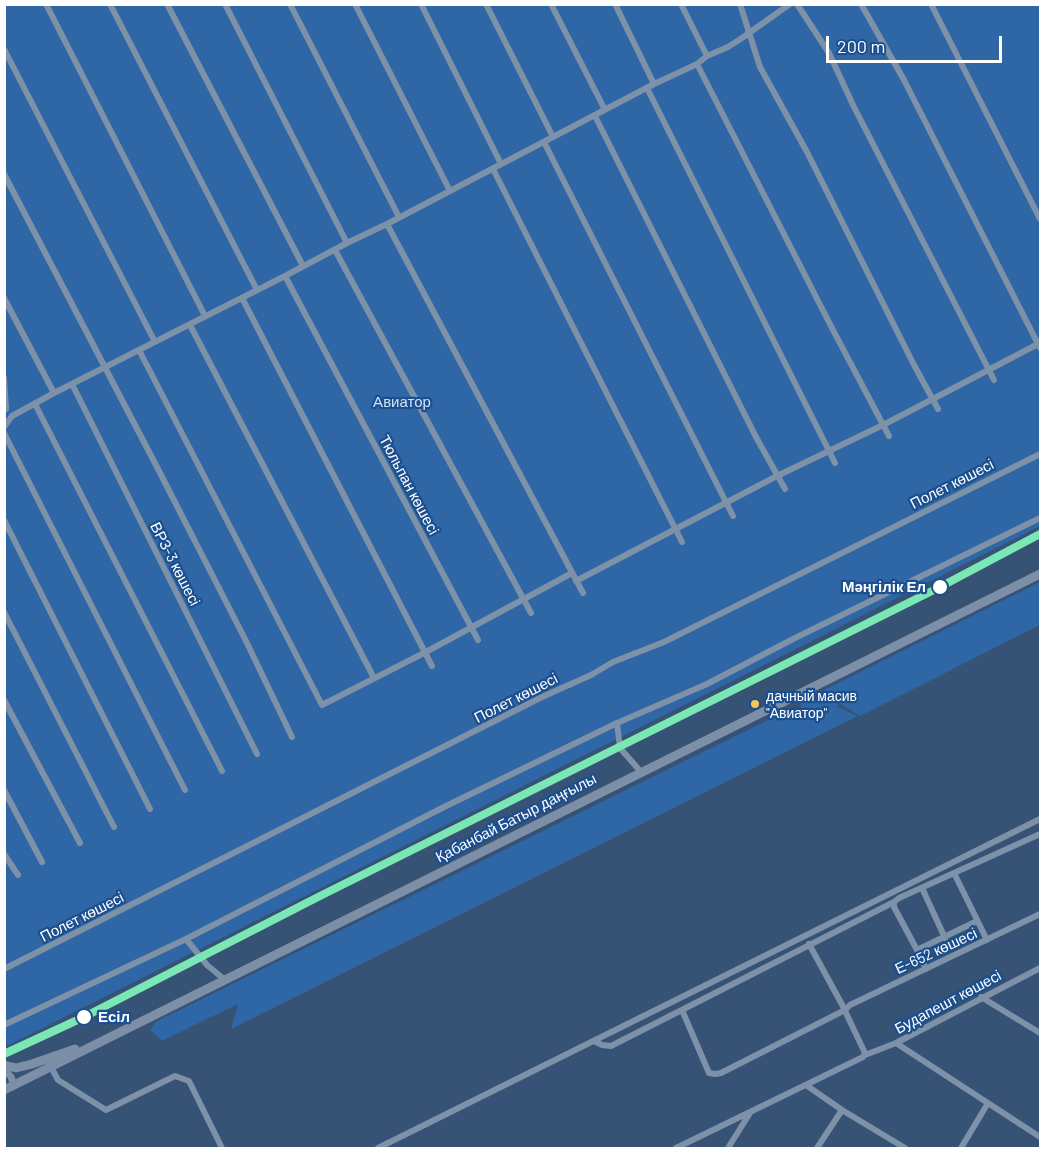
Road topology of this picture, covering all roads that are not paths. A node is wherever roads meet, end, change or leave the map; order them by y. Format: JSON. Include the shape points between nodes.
{"nodes":[{"id":1,"x":46,"y":4,"type":"edge"},
{"id":2,"x":110,"y":4,"type":"edge"},
{"id":3,"x":167,"y":4,"type":"edge"},
{"id":4,"x":225,"y":4,"type":"edge"},
{"id":5,"x":290,"y":4,"type":"edge"},
{"id":6,"x":355,"y":4,"type":"edge"},
{"id":7,"x":421,"y":4,"type":"edge"},
{"id":8,"x":486,"y":4,"type":"edge"},
{"id":9,"x":551,"y":4,"type":"edge"},
{"id":10,"x":615,"y":4,"type":"edge"},
{"id":11,"x":681,"y":4,"type":"edge"},
{"id":12,"x":740,"y":4,"type":"edge"},
{"id":13,"x":790,"y":4,"type":"edge"},
{"id":14,"x":797,"y":4,"type":"edge"},
{"id":15,"x":861,"y":4,"type":"edge"},
{"id":16,"x":931,"y":4,"type":"edge"},
{"id":17,"x":748,"y":33,"type":"junction"},
{"id":18,"x":4,"y":50,"type":"edge"},
{"id":19,"x":707,"y":56,"type":"junction"},
{"id":20,"x":697,"y":64,"type":"junction"},
{"id":21,"x":654,"y":84,"type":"junction"},
{"id":22,"x":647,"y":88,"type":"junction"},
{"id":23,"x":605,"y":110,"type":"junction"},
{"id":24,"x":595,"y":116,"type":"junction"},
{"id":25,"x":553,"y":137,"type":"junction"},
{"id":26,"x":544,"y":142,"type":"junction"},
{"id":27,"x":501,"y":164,"type":"junction"},
{"id":28,"x":493,"y":169,"type":"junction"},
{"id":29,"x":4,"y":174,"type":"edge"},
{"id":30,"x":450,"y":192,"type":"junction"},
{"id":31,"x":399,"y":217,"type":"junction"},
{"id":32,"x":1041,"y":219,"type":"edge"},
{"id":33,"x":387,"y":224,"type":"junction"},
{"id":34,"x":347,"y":243,"type":"junction"},
{"id":35,"x":335,"y":250,"type":"junction"},
{"id":36,"x":303,"y":266,"type":"junction"},
{"id":37,"x":285,"y":276,"type":"junction"},
{"id":38,"x":257,"y":290,"type":"junction"},
{"id":39,"x":4,"y":298,"type":"edge"},
{"id":40,"x":242,"y":298,"type":"junction"},
{"id":41,"x":205,"y":316,"type":"junction"},
{"id":42,"x":190,"y":325,"type":"junction"},
{"id":43,"x":154,"y":342,"type":"junction"},
{"id":44,"x":1040,"y":345,"type":"edge"},
{"id":45,"x":139,"y":350,"type":"junction"},
{"id":46,"x":105,"y":368,"type":"junction"},
{"id":47,"x":989,"y":369,"type":"junction"},
{"id":48,"x":4,"y":378,"type":"edge"},
{"id":49,"x":994,"y":380,"type":"dead end"},
{"id":50,"x":72,"y":384,"type":"junction"},
{"id":51,"x":54,"y":393,"type":"junction"},
{"id":52,"x":933,"y":398,"type":"junction"},
{"id":53,"x":35,"y":405,"type":"junction"},
{"id":54,"x":5,"y":409,"type":"edge"},
{"id":55,"x":938,"y":409,"type":"dead end"},
{"id":56,"x":12,"y":416,"type":"junction"},
{"id":57,"x":883,"y":425,"type":"junction"},
{"id":58,"x":4,"y":427,"type":"edge"},
{"id":59,"x":4,"y":433,"type":"edge"},
{"id":60,"x":889,"y":436,"type":"dead end"},
{"id":61,"x":829,"y":452,"type":"junction"},
{"id":62,"x":1041,"y":454,"type":"edge"},
{"id":63,"x":835,"y":463,"type":"dead end"},
{"id":64,"x":777,"y":477,"type":"junction"},
{"id":65,"x":785,"y":489,"type":"dead end"},
{"id":66,"x":726,"y":504,"type":"junction"},
{"id":67,"x":732,"y":516,"type":"dead end"},
{"id":68,"x":1041,"y":518,"type":"edge"},
{"id":69,"x":4,"y":520,"type":"edge"},
{"id":70,"x":674,"y":529,"type":"junction"},
{"id":71,"x":682,"y":542,"type":"dead end"},
{"id":72,"x":572,"y":573,"type":"junction"},
{"id":73,"x":1041,"y":574,"type":"edge"},
{"id":74,"x":576,"y":580,"type":"junction"},
{"id":75,"x":583,"y":593,"type":"dead end"},
{"id":76,"x":522,"y":598,"type":"junction"},
{"id":77,"x":4,"y":612,"type":"edge"},
{"id":78,"x":531,"y":613,"type":"dead end"},
{"id":79,"x":470,"y":627,"type":"junction"},
{"id":80,"x":478,"y":640,"type":"dead end"},
{"id":81,"x":424,"y":653,"type":"junction"},
{"id":82,"x":432,"y":666,"type":"dead end"},
{"id":83,"x":374,"y":678,"type":"junction"},
{"id":84,"x":4,"y":700,"type":"edge"},
{"id":85,"x":617,"y":723,"type":"junction"},
{"id":86,"x":292,"y":737,"type":"dead end"},
{"id":87,"x":257,"y":754,"type":"dead end"},
{"id":88,"x":222,"y":771,"type":"dead end"},
{"id":89,"x":641,"y":772,"type":"junction"},
{"id":90,"x":4,"y":790,"type":"edge"},
{"id":91,"x":185,"y":790,"type":"dead end"},
{"id":92,"x":150,"y":809,"type":"dead end"},
{"id":93,"x":1041,"y":819,"type":"edge"},
{"id":94,"x":114,"y":827,"type":"dead end"},
{"id":95,"x":1040,"y":836,"type":"edge"},
{"id":96,"x":80,"y":843,"type":"dead end"},
{"id":97,"x":4,"y":854,"type":"edge"},
{"id":98,"x":42,"y":862,"type":"dead end"},
{"id":99,"x":954,"y":873,"type":"junction"},
{"id":100,"x":18,"y":875,"type":"dead end"},
{"id":101,"x":922,"y":888,"type":"junction"},
{"id":102,"x":894,"y":902,"type":"junction"},
{"id":103,"x":1041,"y":914,"type":"edge"},
{"id":104,"x":977,"y":921,"type":"junction"},
{"id":105,"x":945,"y":938,"type":"junction"},
{"id":106,"x":186,"y":939,"type":"junction"},
{"id":107,"x":987,"y":940,"type":"junction"},
{"id":108,"x":809,"y":944,"type":"junction"},
{"id":109,"x":917,"y":950,"type":"junction"},
{"id":110,"x":1041,"y":968,"type":"edge"},
{"id":111,"x":4,"y":969,"type":"edge"},
{"id":112,"x":926,"y":969,"type":"junction"},
{"id":113,"x":225,"y":980,"type":"junction"},
{"id":114,"x":981,"y":997,"type":"junction"},
{"id":115,"x":682,"y":1010,"type":"junction"},
{"id":116,"x":845,"y":1011,"type":"junction"},
{"id":117,"x":4,"y":1025,"type":"edge"},
{"id":118,"x":117,"y":1034,"type":"junction"},
{"id":119,"x":1041,"y":1034,"type":"edge"},
{"id":120,"x":594,"y":1041,"type":"junction"},
{"id":121,"x":896,"y":1043,"type":"junction"},
{"id":122,"x":865,"y":1055,"type":"junction"},
{"id":123,"x":4,"y":1067,"type":"edge"},
{"id":124,"x":51,"y":1067,"type":"junction"},
{"id":125,"x":806,"y":1085,"type":"junction"},
{"id":126,"x":7,"y":1088,"type":"edge"},
{"id":127,"x":987,"y":1103,"type":"junction"},
{"id":128,"x":842,"y":1110,"type":"junction"},
{"id":129,"x":751,"y":1113,"type":"junction"},
{"id":130,"x":1041,"y":1137,"type":"edge"},
{"id":131,"x":222,"y":1149,"type":"edge"},
{"id":132,"x":378,"y":1149,"type":"edge"},
{"id":133,"x":676,"y":1149,"type":"edge"},
{"id":134,"x":728,"y":1149,"type":"edge"},
{"id":135,"x":817,"y":1149,"type":"edge"},
{"id":136,"x":905,"y":1149,"type":"edge"},
{"id":137,"x":961,"y":1149,"type":"edge"}],
"edges":[{"from":1,"to":41,"type":"street"},
{"from":2,"to":38,"type":"street"},
{"from":3,"to":36,"type":"street"},
{"from":4,"to":34,"type":"street"},
{"from":5,"to":31,"type":"street"},
{"from":6,"to":30,"type":"street"},
{"from":7,"to":27,"type":"street"},
{"from":8,"to":25,"type":"street"},
{"from":9,"to":23,"type":"street"},
{"from":10,"to":21,"type":"street"},
{"from":11,"to":19,"type":"street"},
{"from":12,"to":17,"type":"street"},
{"from":13,"to":17,"type":"street"},
{"from":14,"to":47,"type":"street","via":[[829,53]]},
{"from":15,"to":44,"type":"street"},
{"from":16,"to":32,"type":"street"},
{"from":17,"to":19,"type":"street"},
{"from":17,"to":52,"type":"street","via":[[760,67]]},
{"from":18,"to":43,"type":"street"},
{"from":19,"to":20,"type":"street"},
{"from":20,"to":21,"type":"street"},
{"from":20,"to":57,"type":"street"},
{"from":21,"to":22,"type":"street"},
{"from":22,"to":23,"type":"street"},
{"from":22,"to":61,"type":"street"},
{"from":23,"to":24,"type":"street"},
{"from":24,"to":25,"type":"street"},
{"from":24,"to":64,"type":"street"},
{"from":25,"to":26,"type":"street"},
{"from":26,"to":27,"type":"street"},
{"from":26,"to":66,"type":"street"},
{"from":27,"to":28,"type":"street"},
{"from":28,"to":30,"type":"street"},
{"from":28,"to":70,"type":"street"},
{"from":29,"to":46,"type":"street"},
{"from":30,"to":31,"type":"street"},
{"from":31,"to":33,"type":"street"},
{"from":33,"to":34,"type":"street"},
{"from":33,"to":72,"type":"street"},
{"from":34,"to":35,"type":"street"},
{"from":35,"to":36,"type":"street"},
{"from":35,"to":76,"type":"street"},
{"from":36,"to":37,"type":"street"},
{"from":37,"to":38,"type":"street"},
{"from":37,"to":79,"type":"street","name":"Тюльпан көшесі"},
{"from":38,"to":40,"type":"street"},
{"from":39,"to":51,"type":"street"},
{"from":40,"to":41,"type":"street"},
{"from":40,"to":81,"type":"street"},
{"from":41,"to":42,"type":"street"},
{"from":42,"to":43,"type":"street"},
{"from":42,"to":83,"type":"street"},
{"from":43,"to":45,"type":"street"},
{"from":44,"to":47,"type":"street"},
{"from":45,"to":46,"type":"street"},
{"from":45,"to":83,"type":"street","via":[[322,705]]},
{"from":46,"to":50,"type":"street"},
{"from":46,"to":86,"type":"street"},
{"from":47,"to":49,"type":"street"},
{"from":47,"to":52,"type":"street"},
{"from":48,"to":54,"type":"street"},
{"from":50,"to":51,"type":"street"},
{"from":50,"to":87,"type":"street","name":"ВРЗ-3 көшесі"},
{"from":51,"to":53,"type":"street"},
{"from":52,"to":55,"type":"street"},
{"from":52,"to":57,"type":"street"},
{"from":53,"to":56,"type":"street"},
{"from":53,"to":88,"type":"street"},
{"from":54,"to":56,"type":"street"},
{"from":56,"to":58,"type":"street"},
{"from":57,"to":60,"type":"street"},
{"from":57,"to":61,"type":"street"},
{"from":59,"to":91,"type":"street"},
{"from":61,"to":63,"type":"street"},
{"from":61,"to":64,"type":"street"},
{"from":62,"to":111,"type":"street","name":"Полет көшесі","via":[[664,642],[542,697]]},
{"from":64,"to":65,"type":"street"},
{"from":64,"to":66,"type":"street"},
{"from":66,"to":67,"type":"street"},
{"from":66,"to":70,"type":"street"},
{"from":68,"to":85,"type":"street","via":[[707,684]]},
{"from":69,"to":92,"type":"street"},
{"from":70,"to":71,"type":"street"},
{"from":70,"to":74,"type":"street"},
{"from":72,"to":74,"type":"street"},
{"from":72,"to":76,"type":"street"},
{"from":73,"to":89,"type":"main road","name":"Қабанбай Батыр даңғылы"},
{"from":74,"to":75,"type":"street"},
{"from":76,"to":78,"type":"street"},
{"from":76,"to":79,"type":"street"},
{"from":77,"to":94,"type":"street"},
{"from":79,"to":80,"type":"street","name":"Тюльпан көшесі"},
{"from":79,"to":81,"type":"street"},
{"from":81,"to":82,"type":"street"},
{"from":81,"to":83,"type":"street"},
{"from":84,"to":96,"type":"street"},
{"from":85,"to":89,"type":"street","via":[[620,748]]},
{"from":85,"to":106,"type":"street"},
{"from":89,"to":113,"type":"main road","name":"Қабанбай Батыр даңғылы"},
{"from":90,"to":98,"type":"street"},
{"from":93,"to":120,"type":"street"},
{"from":95,"to":99,"type":"street"},
{"from":97,"to":100,"type":"street"},
{"from":99,"to":101,"type":"street"},
{"from":99,"to":104,"type":"street"},
{"from":101,"to":102,"type":"street"},
{"from":101,"to":105,"type":"street"},
{"from":102,"to":108,"type":"street"},
{"from":102,"to":109,"type":"street"},
{"from":103,"to":107,"type":"street","name":"Е-652 көшесі"},
{"from":104,"to":105,"type":"street"},
{"from":104,"to":107,"type":"street"},
{"from":105,"to":109,"type":"street"},
{"from":106,"to":113,"type":"street"},
{"from":106,"to":117,"type":"street"},
{"from":107,"to":112,"type":"street","name":"Е-652 көшесі"},
{"from":108,"to":115,"type":"street"},
{"from":108,"to":116,"type":"street"},
{"from":109,"to":112,"type":"street"},
{"from":110,"to":114,"type":"street","name":"Будапешт көшесі"},
{"from":112,"to":116,"type":"street","name":"Е-652 көшесі","via":[[850,1005]]},
{"from":113,"to":118,"type":"main road","name":"Қабанбай Батыр даңғылы"},
{"from":114,"to":119,"type":"street"},
{"from":114,"to":121,"type":"street","name":"Будапешт көшесі"},
{"from":115,"to":116,"type":"street","name":"Е-652 көшесі","via":[[709,1072],[715,1074]]},
{"from":115,"to":120,"type":"street","via":[[610,1046]]},
{"from":116,"to":122,"type":"street"},
{"from":118,"to":123,"type":"main road","via":[[32,1064]]},
{"from":118,"to":124,"type":"main road","name":"Қабанбай Батыр даңғылы"},
{"from":120,"to":132,"type":"street"},
{"from":121,"to":122,"type":"street","name":"Будапешт көшесі"},
{"from":121,"to":127,"type":"street"},
{"from":122,"to":125,"type":"street","name":"Будапешт көшесі"},
{"from":123,"to":126,"type":"street","via":[[11,1077]]},
{"from":124,"to":126,"type":"main road","name":"Қабанбай Батыр даңғылы"},
{"from":124,"to":131,"type":"street","via":[[58,1080],[106,1110],[175,1077],[189,1081]]},
{"from":125,"to":128,"type":"street"},
{"from":125,"to":129,"type":"street","name":"Будапешт көшесі"},
{"from":127,"to":130,"type":"street"},
{"from":127,"to":137,"type":"street"},
{"from":128,"to":135,"type":"street"},
{"from":128,"to":136,"type":"street"},
{"from":129,"to":133,"type":"street","name":"Будапешт көшесі"},
{"from":129,"to":134,"type":"street"}]}
